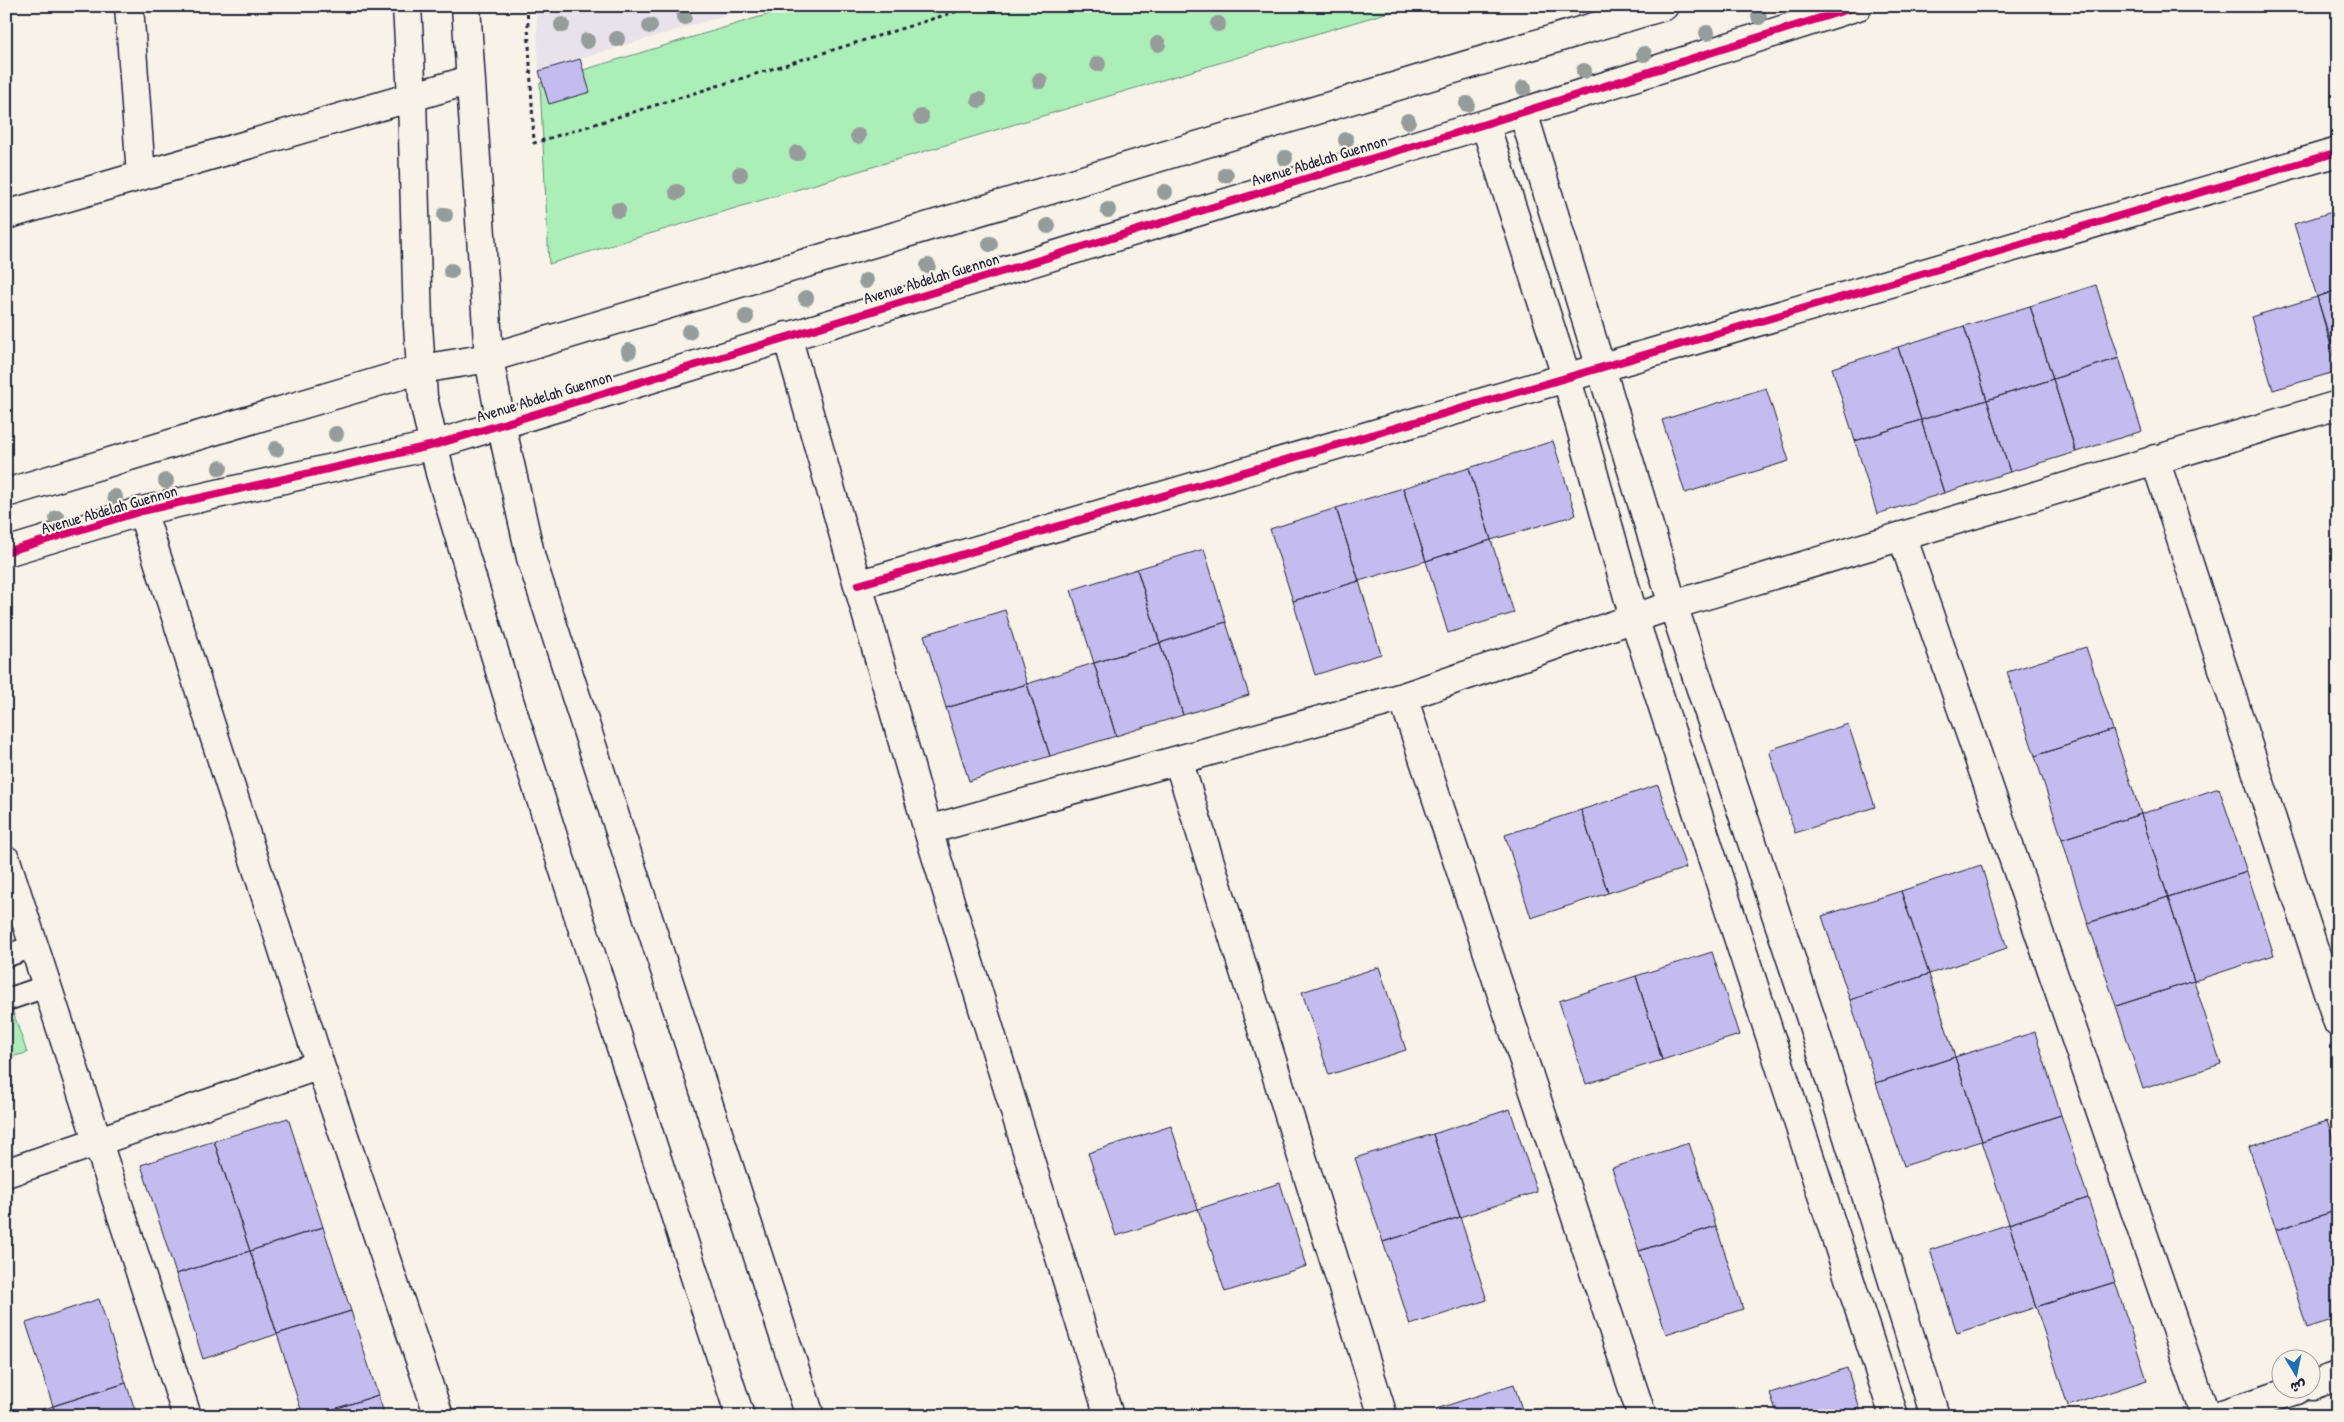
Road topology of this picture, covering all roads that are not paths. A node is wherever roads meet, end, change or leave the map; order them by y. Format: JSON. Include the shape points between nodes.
{"nodes":[{"id":1,"x":129,"y":6,"type":"edge"},
{"id":2,"x":407,"y":6,"type":"edge"},
{"id":3,"x":466,"y":6,"type":"edge"},
{"id":4,"x":1664,"y":6,"type":"edge"},
{"id":5,"x":1846,"y":8,"type":"edge"},
{"id":6,"x":470,"y":80,"type":"junction"},
{"id":7,"x":412,"y":97,"type":"junction"},
{"id":8,"x":1523,"y":112,"type":"junction"},
{"id":9,"x":1485,"y":124,"type":"junction"},
{"id":10,"x":2338,"y":152,"type":"edge"},
{"id":11,"x":141,"y":176,"type":"junction"},
{"id":12,"x":6,"y":215,"type":"edge"},
{"id":13,"x":787,"y":336,"type":"junction"},
{"id":14,"x":489,"y":358,"type":"junction"},
{"id":15,"x":1602,"y":368,"type":"junction"},
{"id":16,"x":421,"y":369,"type":"junction"},
{"id":17,"x":1567,"y":380,"type":"junction"},
{"id":18,"x":2338,"y":405,"type":"edge"},
{"id":19,"x":501,"y":424,"type":"junction"},
{"id":20,"x":434,"y":445,"type":"junction"},
{"id":21,"x":2155,"y":459,"type":"junction"},
{"id":22,"x":6,"y":493,"type":"edge"},
{"id":23,"x":142,"y":511,"type":"junction"},
{"id":24,"x":1902,"y":536,"type":"junction"},
{"id":25,"x":6,"y":552,"type":"edge"},
{"id":26,"x":858,"y":585,"type":"junction"},
{"id":27,"x":1673,"y":605,"type":"junction"},
{"id":28,"x":1634,"y":618,"type":"junction"},
{"id":29,"x":1403,"y":697,"type":"junction"},
{"id":30,"x":1178,"y":760,"type":"junction"},
{"id":31,"x":928,"y":830,"type":"junction"},
{"id":32,"x":6,"y":860,"type":"edge"},
{"id":33,"x":34,"y":946,"type":"junction"},
{"id":34,"x":6,"y":956,"type":"edge"},
{"id":35,"x":47,"y":986,"type":"junction"},
{"id":36,"x":6,"y":1000,"type":"edge"},
{"id":37,"x":2338,"y":1024,"type":"edge"},
{"id":38,"x":1813,"y":1025,"type":"junction"},
{"id":39,"x":1772,"y":1039,"type":"junction"},
{"id":40,"x":320,"y":1065,"type":"junction"},
{"id":41,"x":97,"y":1142,"type":"junction"},
{"id":42,"x":6,"y":1173,"type":"edge"},
{"id":43,"x":2338,"y":1376,"type":"edge"},
{"id":44,"x":2322,"y":1381,"type":"edge"},
{"id":45,"x":2272,"y":1398,"type":"edge"},
{"id":46,"x":188,"y":1416,"type":"edge"},
{"id":47,"x":439,"y":1416,"type":"edge"},
{"id":48,"x":740,"y":1416,"type":"edge"},
{"id":49,"x":810,"y":1416,"type":"edge"},
{"id":50,"x":1109,"y":1416,"type":"edge"},
{"id":51,"x":1383,"y":1416,"type":"edge"},
{"id":52,"x":1642,"y":1416,"type":"edge"},
{"id":53,"x":1894,"y":1416,"type":"edge"},
{"id":54,"x":1935,"y":1416,"type":"edge"},
{"id":55,"x":2206,"y":1416,"type":"edge"},
{"id":56,"x":2216,"y":1416,"type":"edge"}],
"edges":[{"from":1,"to":11,"type":"street"},
{"from":2,"to":7,"type":"street"},
{"from":3,"to":6,"type":"street"},
{"from":4,"to":14,"type":"street"},
{"from":5,"to":8,"type":"street","name":"Avenue Abdelah Guennon"},
{"from":6,"to":7,"type":"street"},
{"from":6,"to":14,"type":"street"},
{"from":7,"to":11,"type":"street"},
{"from":7,"to":16,"type":"street"},
{"from":8,"to":9,"type":"street","name":"Avenue Abdelah Guennon"},
{"from":8,"to":15,"type":"street"},
{"from":9,"to":13,"type":"street","name":"Avenue Abdelah Guennon"},
{"from":9,"to":17,"type":"street"},
{"from":10,"to":15,"type":"street"},
{"from":11,"to":12,"type":"street"},
{"from":13,"to":19,"type":"street","name":"Avenue Abdelah Guennon"},
{"from":13,"to":26,"type":"street"},
{"from":14,"to":16,"type":"street"},
{"from":14,"to":19,"type":"street"},
{"from":15,"to":17,"type":"street"},
{"from":15,"to":27,"type":"street"},
{"from":16,"to":20,"type":"street","via":[[423,397]]},
{"from":16,"to":22,"type":"street"},
{"from":17,"to":26,"type":"street"},
{"from":17,"to":28,"type":"street"},
{"from":18,"to":21,"type":"street"},
{"from":19,"to":20,"type":"street","name":"Avenue Abdelah Guennon"},
{"from":19,"to":49,"type":"street","via":[[531,558]]},
{"from":20,"to":23,"type":"street","name":"Avenue Abdelah Guennon"},
{"from":20,"to":48,"type":"street","via":[[507,694]]},
{"from":21,"to":24,"type":"street"},
{"from":21,"to":37,"type":"street"},
{"from":23,"to":25,"type":"street","name":"Avenue Abdelah Guennon"},
{"from":23,"to":40,"type":"street"},
{"from":24,"to":27,"type":"street"},
{"from":24,"to":55,"type":"street"},
{"from":26,"to":31,"type":"street"},
{"from":27,"to":28,"type":"street"},
{"from":27,"to":38,"type":"street"},
{"from":28,"to":29,"type":"street"},
{"from":28,"to":39,"type":"street"},
{"from":29,"to":30,"type":"street"},
{"from":29,"to":52,"type":"street"},
{"from":30,"to":31,"type":"street"},
{"from":30,"to":51,"type":"street"},
{"from":31,"to":50,"type":"street"},
{"from":32,"to":33,"type":"street"},
{"from":33,"to":34,"type":"lane"},
{"from":33,"to":35,"type":"street"},
{"from":35,"to":36,"type":"lane"},
{"from":35,"to":41,"type":"street"},
{"from":38,"to":39,"type":"street"},
{"from":38,"to":54,"type":"street"},
{"from":39,"to":53,"type":"street"},
{"from":40,"to":41,"type":"street"},
{"from":40,"to":47,"type":"street"},
{"from":41,"to":42,"type":"street"},
{"from":41,"to":46,"type":"street"},
{"from":43,"to":44,"type":"street"},
{"from":45,"to":56,"type":"street"}]}
